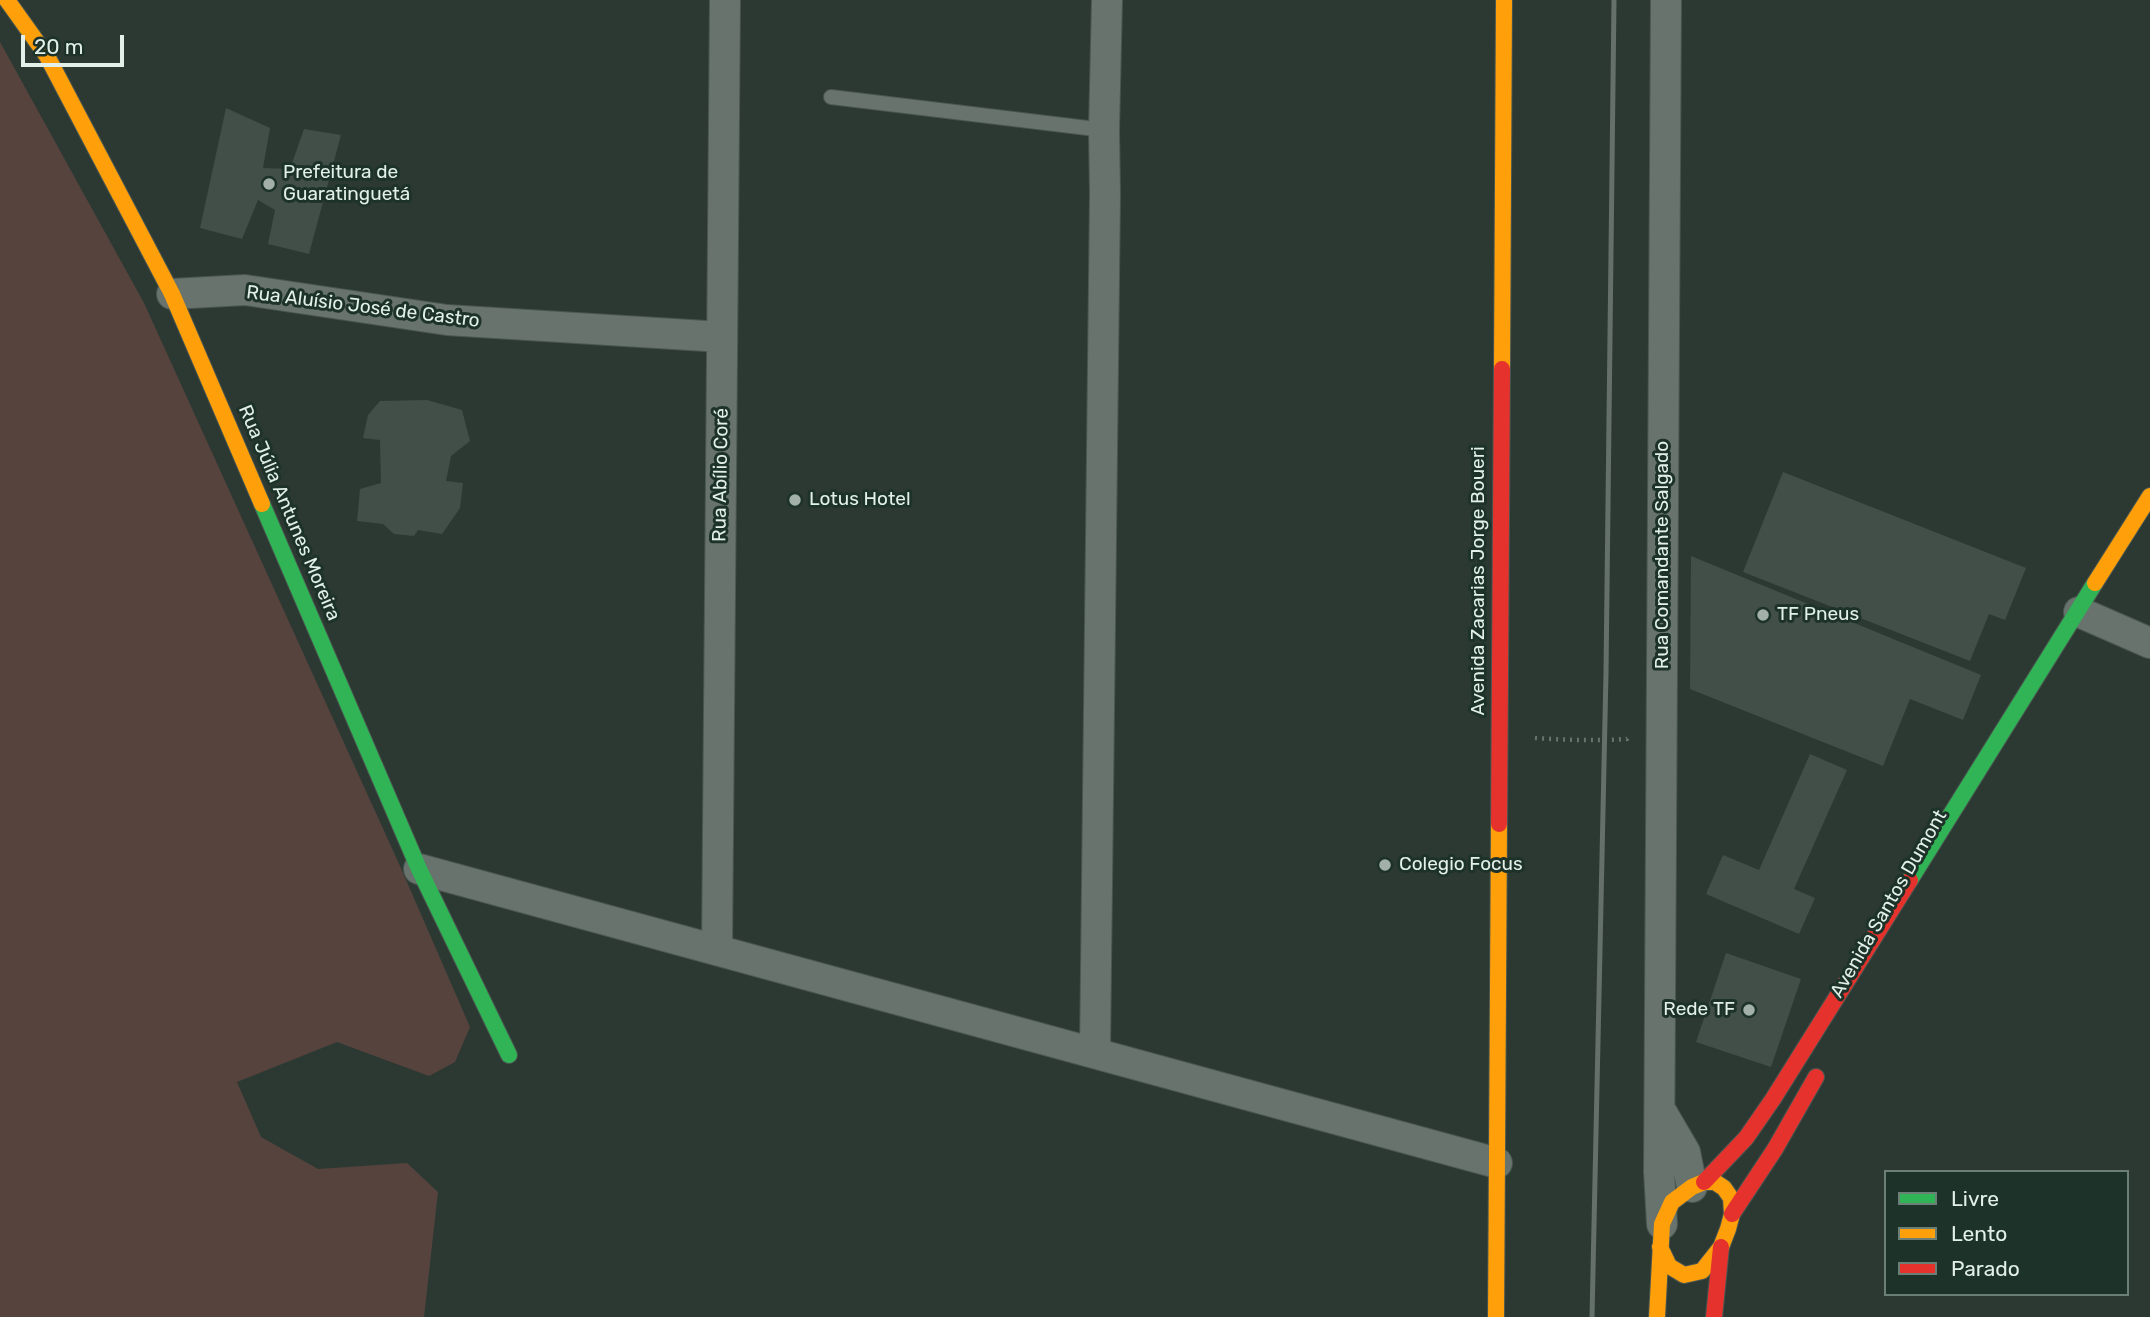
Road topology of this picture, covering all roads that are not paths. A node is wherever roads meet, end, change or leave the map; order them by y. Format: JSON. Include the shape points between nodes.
{"nodes":[{"id":1,"x":7,"y":0,"type":"edge"},
{"id":2,"x":725,"y":0,"type":"edge"},
{"id":3,"x":1107,"y":0,"type":"edge"},
{"id":4,"x":1504,"y":0,"type":"edge"},
{"id":5,"x":1666,"y":0,"type":"edge"},
{"id":6,"x":831,"y":97,"type":"dead end"},
{"id":7,"x":1104,"y":130,"type":"junction"},
{"id":8,"x":172,"y":293,"type":"junction"},
{"id":9,"x":722,"y":337,"type":"junction"},
{"id":10,"x":2150,"y":496,"type":"edge"},
{"id":11,"x":2079,"y":612,"type":"junction"},
{"id":12,"x":2150,"y":643,"type":"edge"},
{"id":13,"x":419,"y":869,"type":"junction"},
{"id":14,"x":1910,"y":910,"type":"dead end"},
{"id":15,"x":717,"y":950,"type":"junction"},
{"id":16,"x":1095,"y":1053,"type":"junction"},
{"id":17,"x":509,"y":1055,"type":"dead end"},
{"id":18,"x":1822,"y":1065,"type":"dead end"},
{"id":19,"x":1660,"y":1111,"type":"junction"},
{"id":20,"x":1497,"y":1163,"type":"junction"},
{"id":21,"x":1698,"y":1184,"type":"junction"},
{"id":22,"x":1732,"y":1214,"type":"junction"},
{"id":23,"x":1661,"y":1235,"type":"junction"},
{"id":24,"x":1721,"y":1247,"type":"junction"},
{"id":25,"x":1496,"y":1317,"type":"edge"},
{"id":26,"x":1657,"y":1317,"type":"edge"},
{"id":27,"x":1714,"y":1317,"type":"edge"}],
"edges":[{"from":1,"to":8,"type":"street","name":"Rua Júlia Antunes Moreira","via":[[47,57]]},
{"from":2,"to":9,"type":"street","name":"Rua Abílio Coré"},
{"from":3,"to":7,"type":"street"},
{"from":4,"to":20,"type":"street","name":"Avenida Zacarias Jorge Boueri"},
{"from":5,"to":19,"type":"street","name":"Rua Comandante Salgado"},
{"from":6,"to":7,"type":"lane"},
{"from":7,"to":16,"type":"street"},
{"from":8,"to":9,"type":"street","name":"Rua Aluísio José de Castro","via":[[246,290],[447,320]]},
{"from":8,"to":13,"type":"street","name":"Rua Júlia Antunes Moreira"},
{"from":9,"to":15,"type":"street","name":"Rua Abílio Coré"},
{"from":10,"to":11,"type":"street","name":"Avenida Santos Dumont"},
{"from":11,"to":12,"type":"street"},
{"from":11,"to":14,"type":"street","name":"Avenida Santos Dumont"},
{"from":11,"to":21,"type":"street","name":"Avenida Santos Dumont","via":[[1773,1099],[1746,1138]]},
{"from":13,"to":15,"type":"street"},
{"from":13,"to":17,"type":"street","name":"Rua Júlia Antunes Moreira"},
{"from":15,"to":16,"type":"street"},
{"from":16,"to":20,"type":"street"},
{"from":18,"to":22,"type":"street"},
{"from":19,"to":21,"type":"street"},
{"from":19,"to":23,"type":"street","name":"Rua Comandante Salgado"},
{"from":20,"to":25,"type":"street","name":"Avenida Zacarias Jorge Boueri"},
{"from":21,"to":22,"type":"street","via":[[1715,1182],[1724,1188],[1731,1198]]},
{"from":21,"to":23,"type":"street","via":[[1672,1202]]},
{"from":22,"to":24,"type":"street"},
{"from":23,"to":24,"type":"street","via":[[1669,1266],[1684,1275],[1702,1271]]},
{"from":23,"to":26,"type":"street"},
{"from":24,"to":27,"type":"street"}]}
